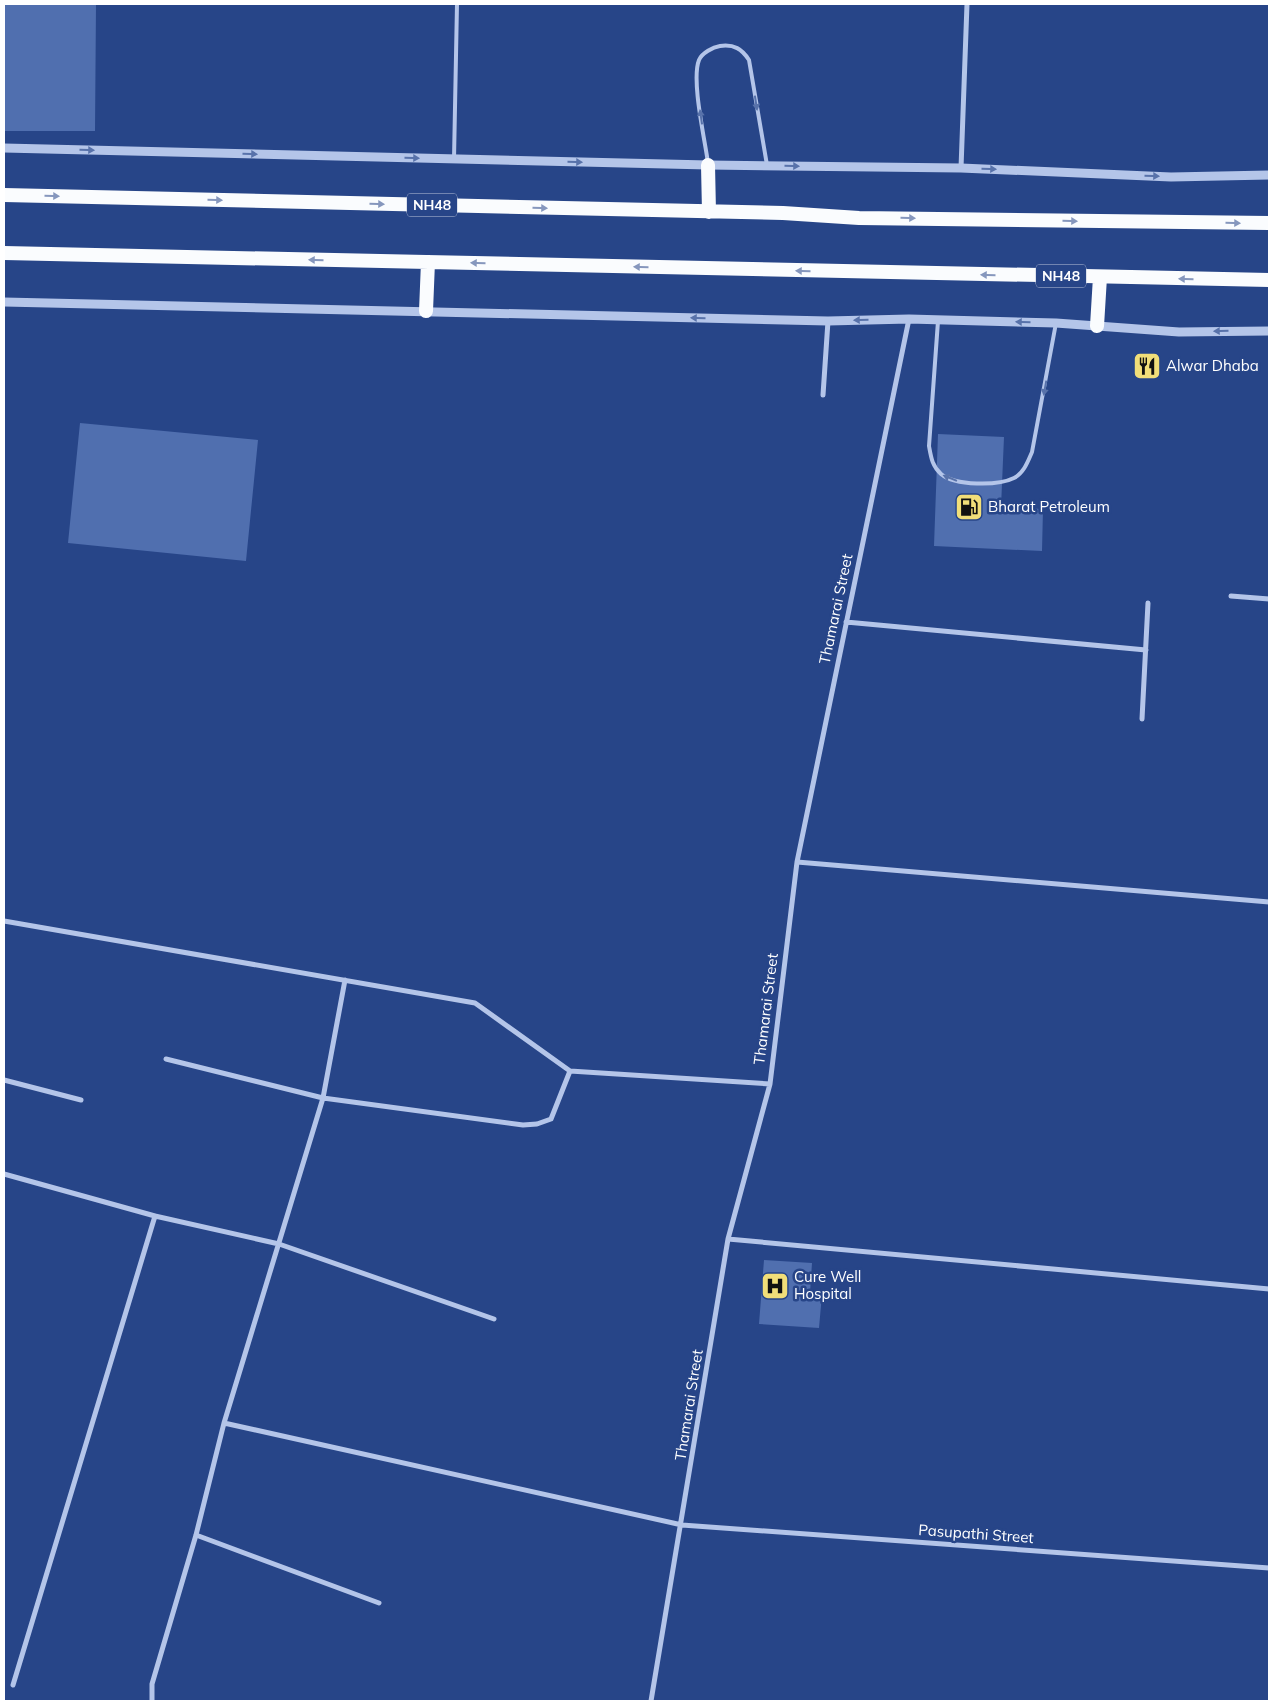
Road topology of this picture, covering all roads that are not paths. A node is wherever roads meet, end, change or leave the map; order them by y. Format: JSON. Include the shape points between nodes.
{"nodes":[{"id":1,"x":457,"y":4,"type":"edge"},
{"id":2,"x":967,"y":4,"type":"edge"},
{"id":3,"x":4,"y":148,"type":"edge"},
{"id":4,"x":454,"y":159,"type":"junction"},
{"id":5,"x":767,"y":165,"type":"junction"},
{"id":6,"x":708,"y":166,"type":"junction"},
{"id":7,"x":961,"y":168,"type":"junction"},
{"id":8,"x":1269,"y":175,"type":"edge"},
{"id":9,"x":4,"y":195,"type":"edge"},
{"id":10,"x":709,"y":212,"type":"junction"},
{"id":11,"x":1269,"y":224,"type":"edge"},
{"id":12,"x":4,"y":253,"type":"edge"},
{"id":13,"x":428,"y":262,"type":"junction"},
{"id":14,"x":1100,"y":277,"type":"junction"},
{"id":15,"x":1269,"y":280,"type":"edge"},
{"id":16,"x":4,"y":302,"type":"edge"},
{"id":17,"x":426,"y":311,"type":"junction"},
{"id":18,"x":909,"y":319,"type":"junction"},
{"id":19,"x":938,"y":320,"type":"junction"},
{"id":20,"x":828,"y":321,"type":"junction"},
{"id":21,"x":1056,"y":323,"type":"junction"},
{"id":22,"x":1097,"y":326,"type":"junction"},
{"id":23,"x":1269,"y":330,"type":"edge"},
{"id":24,"x":823,"y":395,"type":"dead end"},
{"id":25,"x":1231,"y":596,"type":"dead end"},
{"id":26,"x":1269,"y":599,"type":"edge"},
{"id":27,"x":1148,"y":603,"type":"dead end"},
{"id":28,"x":846,"y":622,"type":"junction"},
{"id":29,"x":1146,"y":650,"type":"junction"},
{"id":30,"x":1142,"y":719,"type":"dead end"},
{"id":31,"x":797,"y":862,"type":"junction"},
{"id":32,"x":1269,"y":902,"type":"edge"},
{"id":33,"x":4,"y":921,"type":"edge"},
{"id":34,"x":345,"y":980,"type":"junction"},
{"id":35,"x":166,"y":1059,"type":"dead end"},
{"id":36,"x":570,"y":1071,"type":"junction"},
{"id":37,"x":4,"y":1080,"type":"edge"},
{"id":38,"x":770,"y":1084,"type":"junction"},
{"id":39,"x":322,"y":1098,"type":"junction"},
{"id":40,"x":81,"y":1100,"type":"dead end"},
{"id":41,"x":4,"y":1174,"type":"edge"},
{"id":42,"x":154,"y":1216,"type":"junction"},
{"id":43,"x":728,"y":1239,"type":"junction"},
{"id":44,"x":279,"y":1244,"type":"junction"},
{"id":45,"x":1269,"y":1289,"type":"edge"},
{"id":46,"x":494,"y":1319,"type":"dead end"},
{"id":47,"x":224,"y":1423,"type":"junction"},
{"id":48,"x":682,"y":1524,"type":"junction"},
{"id":49,"x":196,"y":1535,"type":"junction"},
{"id":50,"x":1269,"y":1568,"type":"edge"},
{"id":51,"x":379,"y":1603,"type":"dead end"},
{"id":52,"x":12,"y":1685,"type":"dead end"},
{"id":53,"x":152,"y":1701,"type":"edge"},
{"id":54,"x":651,"y":1701,"type":"edge"}],
"edges":[{"from":1,"to":4,"type":"lane"},
{"from":2,"to":7,"type":"street"},
{"from":3,"to":4,"type":"street","one_way":true},
{"from":4,"to":6,"type":"street","one_way":true},
{"from":5,"to":6,"type":"street"},
{"from":6,"to":5,"type":"lane","one_way":true,"via":[[697,75],[699,59],[708,50],[719,46],[743,50],[749,60]]},
{"from":5,"to":7,"type":"street","one_way":true},
{"from":6,"to":10,"type":"highway"},
{"from":7,"to":8,"type":"street","one_way":true,"via":[[1171,177]]},
{"from":9,"to":10,"type":"highway","number":"NH48","one_way":true},
{"from":10,"to":11,"type":"highway","number":"NH48","one_way":true,"via":[[859,218]]},
{"from":13,"to":12,"type":"highway","number":"NH48","one_way":true},
{"from":14,"to":13,"type":"highway","number":"NH48","one_way":true},
{"from":13,"to":17,"type":"highway"},
{"from":15,"to":14,"type":"highway","number":"NH48","one_way":true},
{"from":14,"to":22,"type":"highway"},
{"from":16,"to":17,"type":"street"},
{"from":20,"to":17,"type":"street","one_way":true},
{"from":18,"to":19,"type":"street"},
{"from":18,"to":20,"type":"street","one_way":true},
{"from":18,"to":28,"type":"street","name":"Thamarai Street"},
{"from":21,"to":19,"type":"street","one_way":true},
{"from":21,"to":19,"type":"lane","one_way":true,"via":[[1032,452],[1025,467],[1015,477],[995,483],[960,482],[942,474],[931,462],[929,446]]},
{"from":20,"to":24,"type":"street"},
{"from":21,"to":22,"type":"street"},
{"from":23,"to":22,"type":"street","one_way":true,"via":[[1179,332]]},
{"from":25,"to":26,"type":"street"},
{"from":27,"to":29,"type":"street"},
{"from":28,"to":29,"type":"street"},
{"from":28,"to":31,"type":"street","name":"Thamarai Street"},
{"from":29,"to":30,"type":"street"},
{"from":31,"to":32,"type":"street"},
{"from":31,"to":38,"type":"street","name":"Thamarai Street"},
{"from":33,"to":34,"type":"street"},
{"from":34,"to":36,"type":"street","via":[[475,1003]]},
{"from":34,"to":39,"type":"street"},
{"from":35,"to":39,"type":"street"},
{"from":36,"to":38,"type":"street"},
{"from":36,"to":39,"type":"street","via":[[551,1119],[537,1124],[522,1125]]},
{"from":37,"to":40,"type":"street"},
{"from":38,"to":43,"type":"street","name":"Thamarai Street"},
{"from":39,"to":44,"type":"street"},
{"from":41,"to":42,"type":"street"},
{"from":42,"to":44,"type":"street"},
{"from":42,"to":52,"type":"street"},
{"from":43,"to":45,"type":"street"},
{"from":43,"to":48,"type":"street","name":"Thamarai Street"},
{"from":44,"to":46,"type":"street"},
{"from":44,"to":47,"type":"street"},
{"from":47,"to":48,"type":"street","name":"Pasupathi Street"},
{"from":47,"to":49,"type":"street"},
{"from":48,"to":50,"type":"street","name":"Pasupathi Street"},
{"from":48,"to":54,"type":"street","name":"Thamarai Street"},
{"from":49,"to":51,"type":"street"},
{"from":49,"to":53,"type":"street","via":[[152,1684]]}]}
